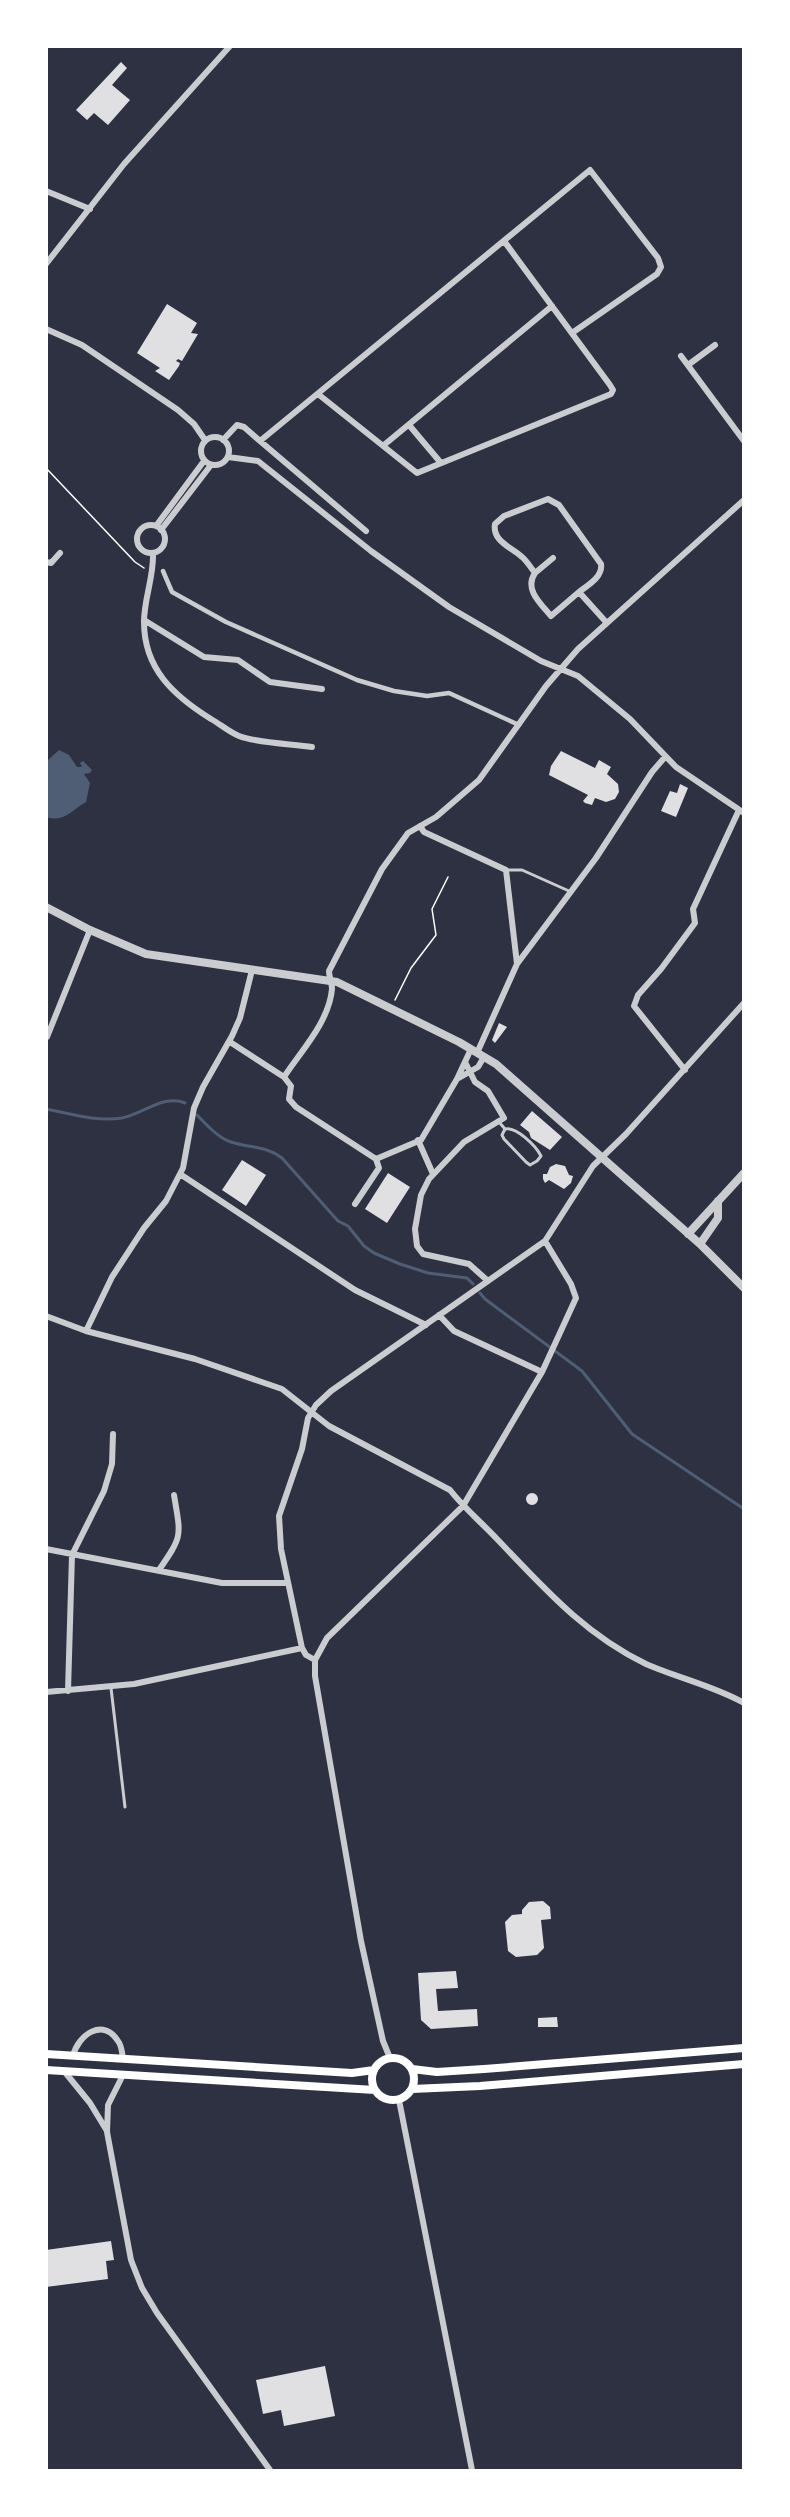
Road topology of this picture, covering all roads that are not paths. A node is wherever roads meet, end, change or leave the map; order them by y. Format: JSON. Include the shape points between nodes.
{"nodes":[{"id":1,"x":230,"y":46,"type":"edge"},
{"id":2,"x":46,"y":190,"type":"edge"},
{"id":3,"x":90,"y":209,"type":"junction"},
{"id":4,"x":504,"y":241,"type":"junction"},
{"id":5,"x":46,"y":264,"type":"edge"},
{"id":6,"x":552,"y":306,"type":"junction"},
{"id":7,"x":46,"y":329,"type":"edge"},
{"id":8,"x":572,"y":333,"type":"junction"},
{"id":9,"x":715,"y":345,"type":"dead end"},
{"id":10,"x":681,"y":356,"type":"dead end"},
{"id":11,"x":688,"y":365,"type":"junction"},
{"id":12,"x":318,"y":394,"type":"junction"},
{"id":13,"x":409,"y":425,"type":"junction"},
{"id":14,"x":205,"y":440,"type":"junction"},
{"id":15,"x":223,"y":440,"type":"junction"},
{"id":16,"x":260,"y":441,"type":"junction"},
{"id":17,"x":744,"y":441,"type":"edge"},
{"id":18,"x":384,"y":445,"type":"junction"},
{"id":19,"x":228,"y":457,"type":"junction"},
{"id":20,"x":204,"y":461,"type":"junction"},
{"id":21,"x":441,"y":463,"type":"junction"},
{"id":22,"x":211,"y":465,"type":"junction"},
{"id":23,"x":744,"y":500,"type":"edge"},
{"id":24,"x":159,"y":528,"type":"junction"},
{"id":25,"x":366,"y":531,"type":"dead end"},
{"id":26,"x":60,"y":553,"type":"dead end"},
{"id":27,"x":153,"y":553,"type":"junction"},
{"id":28,"x":553,"y":558,"type":"dead end"},
{"id":29,"x":46,"y":562,"type":"edge"},
{"id":30,"x":163,"y":571,"type":"dead end"},
{"id":31,"x":535,"y":573,"type":"junction"},
{"id":32,"x":579,"y":592,"type":"junction"},
{"id":33,"x":144,"y":620,"type":"junction"},
{"id":34,"x":606,"y":622,"type":"junction"},
{"id":35,"x":560,"y":669,"type":"junction"},
{"id":36,"x":322,"y":689,"type":"dead end"},
{"id":37,"x":519,"y":725,"type":"junction"},
{"id":38,"x":312,"y":747,"type":"dead end"},
{"id":39,"x":665,"y":757,"type":"junction"},
{"id":40,"x":741,"y":811,"type":"edge"},
{"id":41,"x":420,"y":826,"type":"junction"},
{"id":42,"x":506,"y":870,"type":"junction"},
{"id":43,"x":571,"y":892,"type":"junction"},
{"id":44,"x":46,"y":907,"type":"edge"},
{"id":45,"x":90,"y":930,"type":"junction"},
{"id":46,"x":517,"y":964,"type":"junction"},
{"id":47,"x":252,"y":970,"type":"junction"},
{"id":48,"x":329,"y":981,"type":"junction"},
{"id":49,"x":744,"y":1003,"type":"edge"},
{"id":50,"x":47,"y":1037,"type":"edge"},
{"id":51,"x":230,"y":1042,"type":"junction"},
{"id":52,"x":477,"y":1053,"type":"junction"},
{"id":53,"x":465,"y":1062,"type":"junction"},
{"id":54,"x":685,"y":1070,"type":"junction"},
{"id":55,"x":470,"y":1072,"type":"junction"},
{"id":56,"x":284,"y":1077,"type":"junction"},
{"id":57,"x":457,"y":1079,"type":"junction"},
{"id":58,"x":499,"y":1122,"type":"junction"},
{"id":59,"x":505,"y":1129,"type":"junction"},
{"id":60,"x":418,"y":1140,"type":"junction"},
{"id":61,"x":603,"y":1157,"type":"junction"},
{"id":62,"x":376,"y":1159,"type":"junction"},
{"id":63,"x":744,"y":1173,"type":"edge"},
{"id":64,"x":180,"y":1174,"type":"junction"},
{"id":65,"x":432,"y":1174,"type":"junction"},
{"id":66,"x":416,"y":1185,"type":"dead end"},
{"id":67,"x":423,"y":1190,"type":"junction"},
{"id":68,"x":718,"y":1202,"type":"junction"},
{"id":69,"x":355,"y":1204,"type":"dead end"},
{"id":70,"x":688,"y":1234,"type":"junction"},
{"id":71,"x":545,"y":1241,"type":"junction"},
{"id":72,"x":700,"y":1244,"type":"junction"},
{"id":73,"x":488,"y":1281,"type":"junction"},
{"id":74,"x":744,"y":1288,"type":"edge"},
{"id":75,"x":439,"y":1315,"type":"junction"},
{"id":76,"x":46,"y":1316,"type":"edge"},
{"id":77,"x":426,"y":1325,"type":"junction"},
{"id":78,"x":86,"y":1331,"type":"junction"},
{"id":79,"x":542,"y":1372,"type":"junction"},
{"id":80,"x":311,"y":1412,"type":"junction"},
{"id":81,"x":112,"y":1434,"type":"dead end"},
{"id":82,"x":174,"y":1495,"type":"dead end"},
{"id":83,"x":463,"y":1506,"type":"junction"},
{"id":84,"x":46,"y":1549,"type":"edge"},
{"id":85,"x":72,"y":1556,"type":"junction"},
{"id":86,"x":159,"y":1570,"type":"junction"},
{"id":87,"x":287,"y":1583,"type":"junction"},
{"id":88,"x":302,"y":1648,"type":"junction"},
{"id":89,"x":315,"y":1660,"type":"junction"},
{"id":90,"x":111,"y":1686,"type":"junction"},
{"id":91,"x":68,"y":1691,"type":"junction"},
{"id":92,"x":46,"y":1692,"type":"edge"},
{"id":93,"x":744,"y":1703,"type":"edge"},
{"id":94,"x":125,"y":1807,"type":"dead end"},
{"id":95,"x":744,"y":2048,"type":"edge"},
{"id":96,"x":46,"y":2054,"type":"edge"},
{"id":97,"x":73,"y":2056,"type":"junction"},
{"id":98,"x":390,"y":2058,"type":"junction"},
{"id":99,"x":123,"y":2060,"type":"junction"},
{"id":100,"x":744,"y":2064,"type":"edge"},
{"id":101,"x":412,"y":2069,"type":"junction"},
{"id":102,"x":46,"y":2070,"type":"edge"},
{"id":103,"x":374,"y":2070,"type":"junction"},
{"id":104,"x":64,"y":2071,"type":"junction"},
{"id":105,"x":123,"y":2075,"type":"junction"},
{"id":106,"x":412,"y":2089,"type":"junction"},
{"id":107,"x":375,"y":2090,"type":"junction"},
{"id":108,"x":399,"y":2100,"type":"junction"},
{"id":109,"x":107,"y":2132,"type":"junction"},
{"id":110,"x":270,"y":2470,"type":"edge"},
{"id":111,"x":472,"y":2470,"type":"edge"}],
"edges":[{"from":1,"to":3,"type":"street"},
{"from":2,"to":3,"type":"street"},
{"from":3,"to":5,"type":"street"},
{"from":4,"to":6,"type":"street"},
{"from":4,"to":8,"type":"street","via":[[590,170],[658,258],[661,267],[657,274]]},
{"from":4,"to":12,"type":"street"},
{"from":6,"to":8,"type":"street"},
{"from":6,"to":13,"type":"street"},
{"from":7,"to":14,"type":"street","via":[[82,345],[178,410]]},
{"from":8,"to":21,"type":"street","via":[[613,390],[611,394]]},
{"from":9,"to":11,"type":"street"},
{"from":10,"to":11,"type":"street"},
{"from":11,"to":17,"type":"street"},
{"from":12,"to":16,"type":"street"},
{"from":12,"to":18,"type":"street"},
{"from":13,"to":18,"type":"street"},
{"from":13,"to":21,"type":"street"},
{"from":14,"to":15,"type":"street"},
{"from":14,"to":20,"type":"street","via":[[200,450]]},
{"from":15,"to":16,"type":"street","via":[[237,425]]},
{"from":15,"to":19,"type":"street"},
{"from":16,"to":25,"type":"street"},
{"from":18,"to":21,"type":"street","via":[[417,473]]},
{"from":19,"to":22,"type":"street","via":[[222,464]]},
{"from":19,"to":35,"type":"street","via":[[258,461],[449,607]]},
{"from":20,"to":22,"type":"street"},
{"from":20,"to":24,"type":"street"},
{"from":22,"to":24,"type":"street"},
{"from":23,"to":34,"type":"street"},
{"from":24,"to":27,"type":"street","via":[[165,537],[164,544]]},
{"from":24,"to":27,"type":"street","via":[[144,526],[137,537],[141,549]]},
{"from":26,"to":29,"type":"street","via":[[51,563]]},
{"from":27,"to":33,"type":"street"},
{"from":28,"to":31,"type":"street"},
{"from":30,"to":37,"type":"street","via":[[172,592],[226,622],[357,680],[427,696],[449,693]]},
{"from":31,"to":32,"type":"street","via":[[530,586],[551,616]]},
{"from":31,"to":32,"type":"street","via":[[524,558],[499,539],[495,524],[504,516],[553,500],[601,564],[602,570]]},
{"from":32,"to":34,"type":"street"},
{"from":33,"to":36,"type":"street","via":[[204,657],[238,660],[270,682]]},
{"from":33,"to":38,"type":"street","via":[[157,670],[187,704],[240,736]]},
{"from":34,"to":35,"type":"street"},
{"from":35,"to":37,"type":"street"},
{"from":35,"to":39,"type":"street","via":[[592,687],[630,719]]},
{"from":37,"to":41,"type":"street","via":[[468,791]]},
{"from":39,"to":40,"type":"street"},
{"from":39,"to":43,"type":"street"},
{"from":40,"to":54,"type":"street","via":[[693,909],[695,923],[638,995],[634,1006]]},
{"from":41,"to":42,"type":"street","via":[[424,832]]},
{"from":41,"to":48,"type":"street","via":[[408,833],[382,869],[329,971]]},
{"from":42,"to":43,"type":"lane","via":[[522,870]]},
{"from":42,"to":46,"type":"street"},
{"from":43,"to":46,"type":"street"},
{"from":44,"to":45,"type":"street"},
{"from":45,"to":47,"type":"street","via":[[146,954]]},
{"from":45,"to":50,"type":"street"},
{"from":46,"to":52,"type":"street"},
{"from":47,"to":48,"type":"street"},
{"from":47,"to":51,"type":"street"},
{"from":48,"to":52,"type":"street"},
{"from":48,"to":56,"type":"street","via":[[330,1000],[321,1021]]},
{"from":49,"to":54,"type":"street"},
{"from":51,"to":56,"type":"street"},
{"from":51,"to":64,"type":"street","via":[[194,1108]]},
{"from":52,"to":53,"type":"street"},
{"from":52,"to":55,"type":"street","via":[[478,1066]]},
{"from":52,"to":61,"type":"street","via":[[496,1064]]},
{"from":53,"to":55,"type":"street"},
{"from":53,"to":57,"type":"street"},
{"from":54,"to":61,"type":"street"},
{"from":55,"to":57,"type":"street"},
{"from":55,"to":58,"type":"street","via":[[504,1115]]},
{"from":56,"to":62,"type":"street","via":[[291,1086],[289,1099],[296,1107]]},
{"from":57,"to":60,"type":"street","via":[[427,1132]]},
{"from":58,"to":59,"type":"lane"},
{"from":58,"to":65,"type":"street","via":[[464,1143]]},
{"from":59,"to":59,"type":"lane","via":[[504,1139],[526,1162],[530,1165],[537,1161],[541,1156],[538,1151],[513,1129]]},
{"from":60,"to":62,"type":"street"},
{"from":60,"to":65,"type":"street"},
{"from":61,"to":70,"type":"street"},
{"from":61,"to":71,"type":"street","via":[[593,1166]]},
{"from":62,"to":69,"type":"street","via":[[379,1168]]},
{"from":63,"to":68,"type":"street"},
{"from":64,"to":77,"type":"street","via":[[355,1290]]},
{"from":64,"to":78,"type":"street","via":[[166,1201],[112,1277]]},
{"from":65,"to":67,"type":"street"},
{"from":66,"to":67,"type":"street"},
{"from":67,"to":73,"type":"street","via":[[415,1229],[420,1251],[427,1256],[469,1264]]},
{"from":68,"to":70,"type":"street"},
{"from":68,"to":72,"type":"street","via":[[718,1218]]},
{"from":70,"to":72,"type":"street"},
{"from":71,"to":73,"type":"street"},
{"from":71,"to":79,"type":"street","via":[[576,1298]]},
{"from":72,"to":74,"type":"street"},
{"from":73,"to":75,"type":"street"},
{"from":75,"to":77,"type":"street"},
{"from":75,"to":79,"type":"street","via":[[454,1331]]},
{"from":76,"to":78,"type":"street"},
{"from":77,"to":80,"type":"street","via":[[331,1391]]},
{"from":78,"to":80,"type":"street","via":[[252,1377],[282,1389]]},
{"from":79,"to":83,"type":"street"},
{"from":80,"to":83,"type":"street","via":[[329,1426],[450,1490]]},
{"from":80,"to":87,"type":"street","via":[[279,1516]]},
{"from":81,"to":85,"type":"street","via":[[112,1464],[104,1491]]},
{"from":82,"to":86,"type":"street","via":[[180,1532]]},
{"from":83,"to":89,"type":"street","via":[[327,1638]]},
{"from":83,"to":93,"type":"street","via":[[583,1626],[646,1664]]},
{"from":84,"to":85,"type":"street"},
{"from":85,"to":86,"type":"street"},
{"from":85,"to":91,"type":"street"},
{"from":86,"to":87,"type":"street","via":[[222,1583]]},
{"from":87,"to":88,"type":"street"},
{"from":88,"to":89,"type":"street"},
{"from":88,"to":90,"type":"street"},
{"from":89,"to":98,"type":"street","via":[[361,1941]]},
{"from":90,"to":91,"type":"street"},
{"from":90,"to":94,"type":"lane"},
{"from":91,"to":92,"type":"street"},
{"from":95,"to":101,"type":"main road","via":[[437,2072]]},
{"from":96,"to":97,"type":"main road"},
{"from":97,"to":99,"type":"main road"},
{"from":97,"to":99,"type":"street","via":[[81,2037],[97,2030],[116,2038]]},
{"from":98,"to":101,"type":"main road","via":[[404,2061]]},
{"from":98,"to":103,"type":"main road"},
{"from":99,"to":103,"type":"main road","via":[[352,2073]]},
{"from":100,"to":106,"type":"main road"},
{"from":101,"to":106,"type":"main road"},
{"from":102,"to":104,"type":"main road"},
{"from":103,"to":107,"type":"main road"},
{"from":104,"to":105,"type":"main road"},
{"from":104,"to":109,"type":"street"},
{"from":105,"to":107,"type":"main road"},
{"from":105,"to":109,"type":"street","via":[[108,2105]]},
{"from":106,"to":108,"type":"main road"},
{"from":107,"to":108,"type":"main road","via":[[383,2098]]},
{"from":108,"to":111,"type":"street"},
{"from":109,"to":110,"type":"street","via":[[131,2260],[142,2288]]}]}
